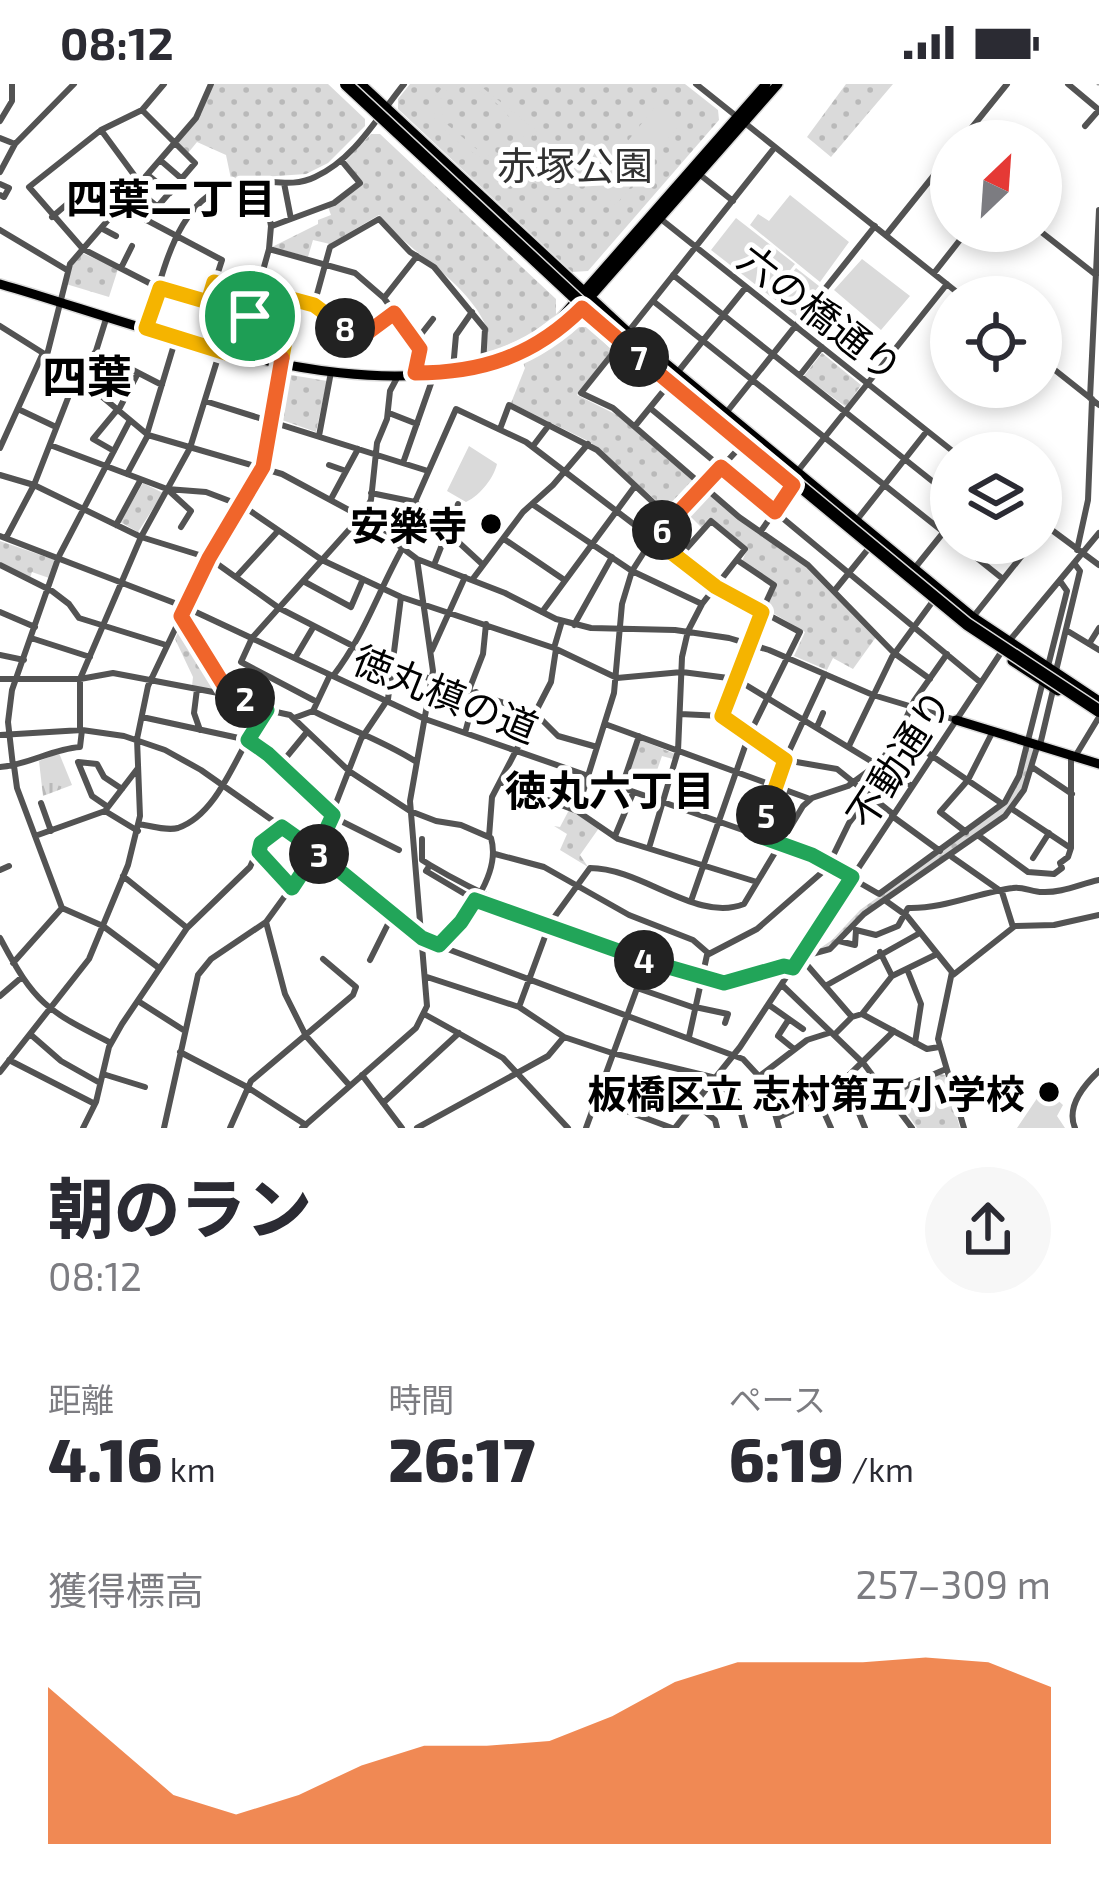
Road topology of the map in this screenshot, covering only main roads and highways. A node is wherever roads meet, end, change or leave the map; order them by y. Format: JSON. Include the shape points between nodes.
{"nodes":[{"id":1,"x":351,"y":84,"type":"edge"},
{"id":2,"x":766,"y":84,"type":"edge"},
{"id":3,"x":778,"y":84,"type":"edge"},
{"id":4,"x":382,"y":113,"type":"junction"},
{"id":5,"x":741,"y":120,"type":"junction"},
{"id":6,"x":657,"y":216,"type":"junction"},
{"id":7,"x":0,"y":284,"type":"edge"},
{"id":8,"x":583,"y":301,"type":"junction"},
{"id":9,"x":674,"y":378,"type":"junction"},
{"id":10,"x":1004,"y":648,"type":"junction"},
{"id":11,"x":1099,"y":710,"type":"edge"},
{"id":12,"x":956,"y":720,"type":"road end"},
{"id":13,"x":1099,"y":764,"type":"edge"}],
"edges":[{"from":1,"to":4,"type":"main road"},
{"from":1,"to":4,"type":"main road"},
{"from":1,"to":11,"type":"highway","bridge":true,"via":[[690,395],[967,624]]},
{"from":2,"to":5,"type":"main road"},
{"from":3,"to":5,"type":"main road"},
{"from":4,"to":8,"type":"main road"},
{"from":5,"to":6,"type":"main road"},
{"from":5,"to":6,"type":"main road"},
{"from":6,"to":8,"type":"main road"},
{"from":7,"to":8,"type":"main road","via":[[220,352],[331,372],[434,373],[519,356]]},
{"from":8,"to":9,"type":"main road"},
{"from":8,"to":9,"type":"main road","via":[[621,343]]},
{"from":9,"to":10,"type":"main road"},
{"from":9,"to":10,"type":"main road","via":[[933,601]]},
{"from":10,"to":11,"type":"main road"},
{"from":10,"to":11,"type":"main road","via":[[1048,685]]},
{"from":12,"to":13,"type":"main road"}]}
